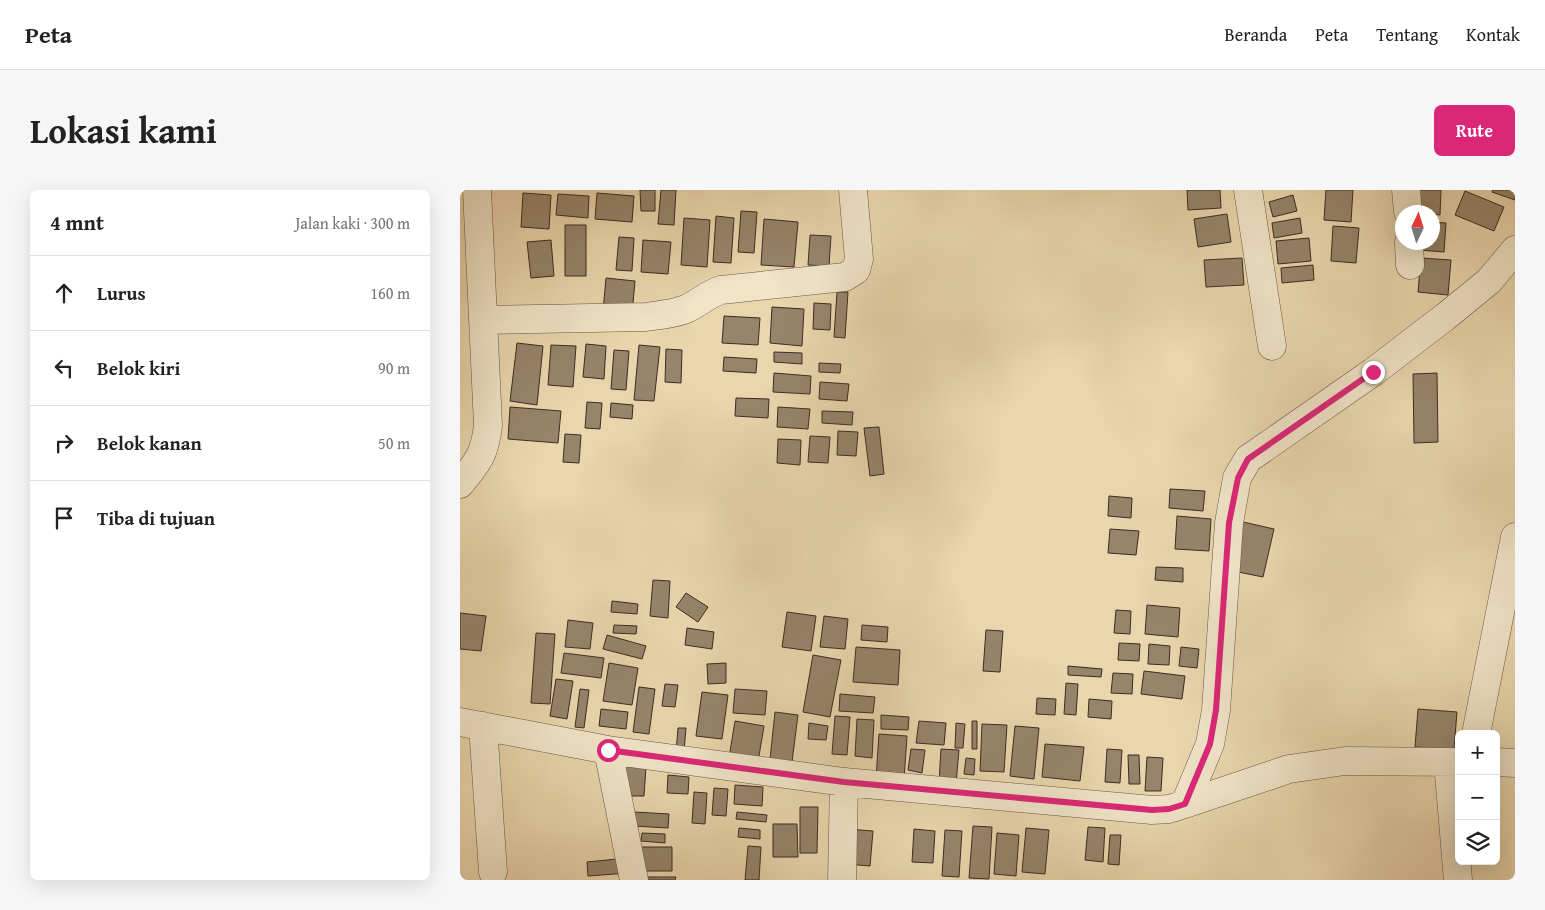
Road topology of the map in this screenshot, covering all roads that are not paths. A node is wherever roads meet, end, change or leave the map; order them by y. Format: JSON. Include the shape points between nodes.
{"nodes":[{"id":1,"x":477,"y":190,"type":"edge"},
{"id":2,"x":853,"y":190,"type":"edge"},
{"id":3,"x":1248,"y":190,"type":"edge"},
{"id":4,"x":1406,"y":190,"type":"edge"},
{"id":5,"x":1407,"y":205,"type":"edge"},
{"id":6,"x":1515,"y":250,"type":"edge"},
{"id":7,"x":471,"y":292,"type":"edge"},
{"id":8,"x":484,"y":320,"type":"junction"},
{"id":9,"x":1272,"y":346,"type":"dead end"},
{"id":10,"x":460,"y":484,"type":"edge"},
{"id":11,"x":1515,"y":537,"type":"edge"},
{"id":12,"x":471,"y":724,"type":"edge"},
{"id":13,"x":1477,"y":730,"type":"edge"},
{"id":14,"x":608,"y":750,"type":"junction"},
{"id":15,"x":1453,"y":762,"type":"edge"},
{"id":16,"x":1500,"y":762,"type":"edge"},
{"id":17,"x":1515,"y":762,"type":"edge"},
{"id":18,"x":844,"y":782,"type":"junction"},
{"id":19,"x":1185,"y":804,"type":"junction"},
{"id":20,"x":493,"y":872,"type":"dead end"},
{"id":21,"x":634,"y":880,"type":"edge"},
{"id":22,"x":842,"y":880,"type":"edge"},
{"id":23,"x":1458,"y":880,"type":"edge"}],
"edges":[{"from":1,"to":7,"type":"street"},
{"from":2,"to":8,"type":"street","via":[[859,259],[856,270],[845,277],[721,290],[685,309],[661,315]]},
{"from":3,"to":9,"type":"street"},
{"from":4,"to":5,"type":"street"},
{"from":6,"to":19,"type":"street","via":[[1489,282],[1453,311],[1373,372],[1248,459],[1238,478],[1229,523],[1216,710],[1210,744]]},
{"from":7,"to":8,"type":"street"},
{"from":8,"to":10,"type":"street","via":[[486,442],[476,464]]},
{"from":11,"to":13,"type":"street"},
{"from":12,"to":14,"type":"street"},
{"from":12,"to":20,"type":"street"},
{"from":14,"to":18,"type":"street"},
{"from":14,"to":21,"type":"street"},
{"from":15,"to":19,"type":"street","via":[[1345,761],[1289,769]]},
{"from":15,"to":23,"type":"street"},
{"from":16,"to":17,"type":"street"},
{"from":18,"to":19,"type":"street","via":[[1152,810]]},
{"from":18,"to":22,"type":"street"}]}
